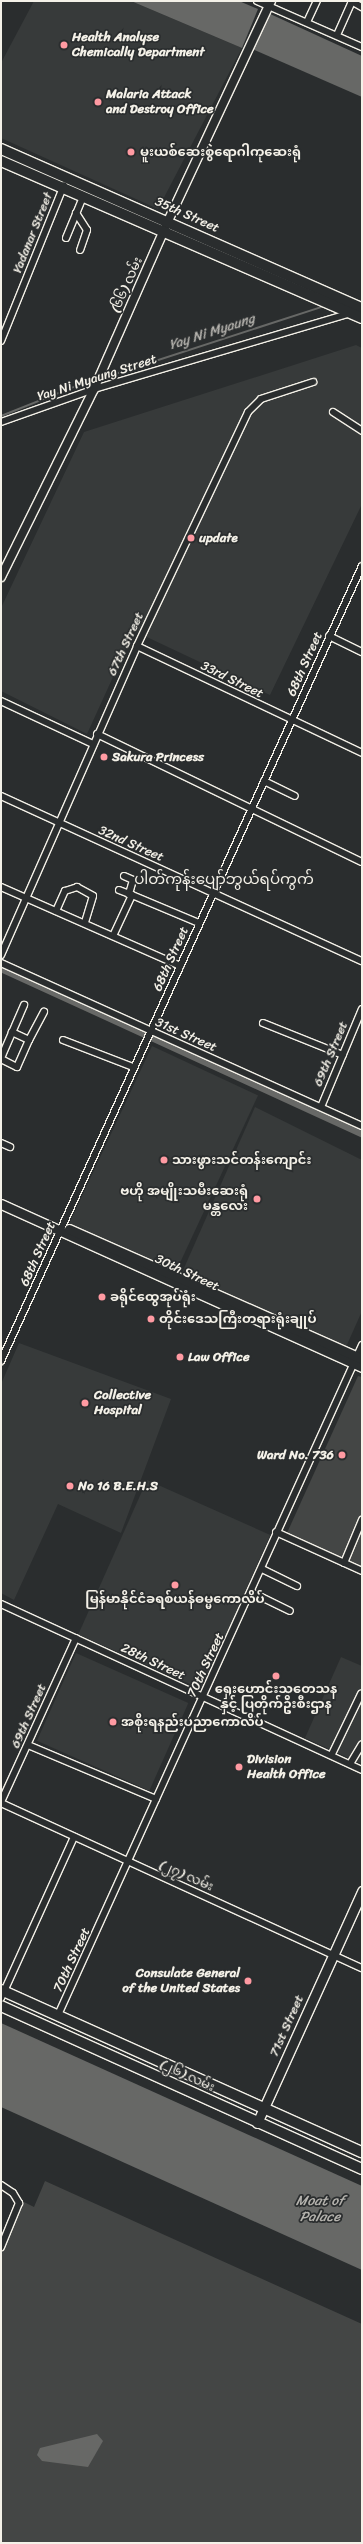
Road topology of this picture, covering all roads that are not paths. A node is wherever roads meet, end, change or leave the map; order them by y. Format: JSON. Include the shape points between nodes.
{"nodes":[{"id":1,"x":257,"y":1,"type":"edge"},
{"id":2,"x":317,"y":1,"type":"edge"},
{"id":3,"x":351,"y":1,"type":"edge"},
{"id":4,"x":270,"y":4,"type":"edge"},
{"id":5,"x":362,"y":7,"type":"edge"},
{"id":6,"x":307,"y":22,"type":"junction"},
{"id":7,"x":337,"y":35,"type":"junction"},
{"id":8,"x":362,"y":47,"type":"edge"},
{"id":9,"x":1,"y":149,"type":"edge"},
{"id":10,"x":1,"y":161,"type":"edge"},
{"id":11,"x":67,"y":178,"type":"junction"},
{"id":12,"x":63,"y":188,"type":"junction"},
{"id":13,"x":83,"y":197,"type":"junction"},
{"id":14,"x":76,"y":214,"type":"junction"},
{"id":15,"x":168,"y":221,"type":"junction"},
{"id":16,"x":163,"y":232,"type":"junction"},
{"id":17,"x":66,"y":238,"type":"dead end"},
{"id":18,"x":80,"y":250,"type":"dead end"},
{"id":19,"x":267,"y":265,"type":"junction"},
{"id":20,"x":262,"y":275,"type":"junction"},
{"id":21,"x":362,"y":308,"type":"edge"},
{"id":22,"x":350,"y":313,"type":"junction"},
{"id":23,"x":362,"y":313,"type":"edge"},
{"id":24,"x":362,"y":318,"type":"edge"},
{"id":25,"x":1,"y":341,"type":"edge"},
{"id":26,"x":313,"y":382,"type":"dead end"},
{"id":27,"x":94,"y":389,"type":"junction"},
{"id":28,"x":333,"y":412,"type":"dead end"},
{"id":29,"x":1,"y":422,"type":"edge"},
{"id":30,"x":362,"y":431,"type":"edge"},
{"id":31,"x":362,"y":566,"type":"edge"},
{"id":32,"x":1,"y":577,"type":"edge"},
{"id":33,"x":329,"y":636,"type":"junction"},
{"id":34,"x":137,"y":646,"type":"junction"},
{"id":35,"x":362,"y":652,"type":"edge"},
{"id":36,"x":1,"y":701,"type":"edge"},
{"id":37,"x":291,"y":720,"type":"junction"},
{"id":38,"x":97,"y":734,"type":"junction"},
{"id":39,"x":93,"y":744,"type":"junction"},
{"id":40,"x":362,"y":753,"type":"edge"},
{"id":41,"x":264,"y":781,"type":"junction"},
{"id":42,"x":1,"y":796,"type":"edge"},
{"id":43,"x":295,"y":796,"type":"dead end"},
{"id":44,"x":251,"y":810,"type":"junction"},
{"id":45,"x":57,"y":823,"type":"junction"},
{"id":46,"x":362,"y":862,"type":"edge"},
{"id":47,"x":124,"y":876,"type":"dead end"},
{"id":48,"x":1,"y":887,"type":"edge"},
{"id":49,"x":119,"y":890,"type":"dead end"},
{"id":50,"x":213,"y":893,"type":"junction"},
{"id":51,"x":130,"y":894,"type":"junction"},
{"id":52,"x":25,"y":898,"type":"junction"},
{"id":53,"x":56,"y":911,"type":"junction"},
{"id":54,"x":85,"y":923,"type":"junction"},
{"id":55,"x":199,"y":923,"type":"junction"},
{"id":56,"x":113,"y":936,"type":"junction"},
{"id":57,"x":1,"y":955,"type":"edge"},
{"id":58,"x":362,"y":961,"type":"edge"},
{"id":59,"x":1,"y":963,"type":"edge"},
{"id":60,"x":180,"y":966,"type":"junction"},
{"id":61,"x":24,"y":1005,"type":"dead end"},
{"id":62,"x":362,"y":1009,"type":"edge"},
{"id":63,"x":44,"y":1012,"type":"dead end"},
{"id":64,"x":263,"y":1023,"type":"dead end"},
{"id":65,"x":12,"y":1032,"type":"junction"},
{"id":66,"x":150,"y":1032,"type":"junction"},
{"id":67,"x":29,"y":1040,"type":"junction"},
{"id":68,"x":63,"y":1040,"type":"dead end"},
{"id":69,"x":343,"y":1055,"type":"junction"},
{"id":70,"x":1,"y":1058,"type":"edge"},
{"id":71,"x":133,"y":1067,"type":"junction"},
{"id":72,"x":321,"y":1107,"type":"junction"},
{"id":73,"x":362,"y":1126,"type":"edge"},
{"id":74,"x":1,"y":1143,"type":"edge"},
{"id":75,"x":10,"y":1147,"type":"dead end"},
{"id":76,"x":1,"y":1199,"type":"edge"},
{"id":77,"x":1,"y":1204,"type":"edge"},
{"id":78,"x":61,"y":1229,"type":"junction"},
{"id":79,"x":362,"y":1345,"type":"edge"},
{"id":80,"x":357,"y":1359,"type":"edge"},
{"id":81,"x":1,"y":1361,"type":"edge"},
{"id":82,"x":362,"y":1367,"type":"edge"},
{"id":83,"x":362,"y":1520,"type":"edge"},
{"id":84,"x":276,"y":1532,"type":"junction"},
{"id":85,"x":344,"y":1563,"type":"junction"},
{"id":86,"x":262,"y":1569,"type":"junction"},
{"id":87,"x":362,"y":1571,"type":"edge"},
{"id":88,"x":297,"y":1586,"type":"dead end"},
{"id":89,"x":251,"y":1592,"type":"junction"},
{"id":90,"x":1,"y":1604,"type":"edge"},
{"id":91,"x":290,"y":1611,"type":"dead end"},
{"id":92,"x":76,"y":1638,"type":"junction"},
{"id":93,"x":361,"y":1694,"type":"dead end"},
{"id":94,"x":203,"y":1697,"type":"junction"},
{"id":95,"x":362,"y":1744,"type":"edge"},
{"id":96,"x":28,"y":1745,"type":"junction"},
{"id":97,"x":332,"y":1754,"type":"junction"},
{"id":98,"x":350,"y":1764,"type":"junction"},
{"id":99,"x":362,"y":1770,"type":"edge"},
{"id":100,"x":156,"y":1799,"type":"junction"},
{"id":101,"x":1,"y":1802,"type":"edge"},
{"id":102,"x":74,"y":1837,"type":"junction"},
{"id":103,"x":129,"y":1863,"type":"junction"},
{"id":104,"x":362,"y":1891,"type":"edge"},
{"id":105,"x":333,"y":1954,"type":"junction"},
{"id":106,"x":362,"y":1968,"type":"edge"},
{"id":107,"x":2,"y":1993,"type":"edge"},
{"id":108,"x":1,"y":2006,"type":"edge"},
{"id":109,"x":58,"y":2015,"type":"junction"},
{"id":110,"x":264,"y":2108,"type":"junction"},
{"id":111,"x":257,"y":2123,"type":"junction"},
{"id":112,"x":362,"y":2152,"type":"edge"},
{"id":113,"x":362,"y":2169,"type":"edge"},
{"id":114,"x":1,"y":2185,"type":"edge"},
{"id":115,"x":1,"y":2247,"type":"edge"}],
"edges":[{"from":1,"to":4,"type":"street"},
{"from":2,"to":6,"type":"street"},
{"from":3,"to":5,"type":"street"},
{"from":3,"to":7,"type":"street"},
{"from":4,"to":6,"type":"street"},
{"from":4,"to":15,"type":"street","name":"(၆၆) လမ်း"},
{"from":6,"to":7,"type":"street"},
{"from":7,"to":8,"type":"street"},
{"from":9,"to":11,"type":"main road","name":"35th Street"},
{"from":10,"to":12,"type":"main road","name":"35th Street"},
{"from":11,"to":12,"type":"street","name":"Yadanar Street"},
{"from":11,"to":15,"type":"main road","name":"35th Street"},
{"from":12,"to":13,"type":"main road","name":"35th Street"},
{"from":12,"to":25,"type":"street","name":"Yadanar Street"},
{"from":13,"to":14,"type":"street"},
{"from":13,"to":16,"type":"main road","name":"35th Street"},
{"from":14,"to":17,"type":"street"},
{"from":14,"to":18,"type":"street","via":[[87,230]]},
{"from":15,"to":16,"type":"street","name":"(၆၆) လမ်း"},
{"from":15,"to":19,"type":"main road","name":"35th Street"},
{"from":16,"to":20,"type":"main road","name":"35th Street"},
{"from":16,"to":27,"type":"street","name":"(၆၆) လမ်း"},
{"from":19,"to":20,"type":"main road"},
{"from":19,"to":21,"type":"main road","name":"35th Street"},
{"from":20,"to":22,"type":"main road","name":"35th Street"},
{"from":22,"to":23,"type":"street","name":"Yay Ni Myaung Street"},
{"from":22,"to":24,"type":"main road","name":"35th Street"},
{"from":22,"to":27,"type":"street","name":"Yay Ni Myaung Street"},
{"from":26,"to":34,"type":"street","name":"67th Street","via":[[252,405]]},
{"from":27,"to":29,"type":"street","name":"Yay Ni Myaung Street"},
{"from":27,"to":32,"type":"street","name":"(၆၆) လမ်း"},
{"from":28,"to":30,"type":"street"},
{"from":31,"to":33,"type":"street","name":"68th Street"},
{"from":33,"to":35,"type":"street"},
{"from":33,"to":37,"type":"street","name":"68th Street"},
{"from":34,"to":37,"type":"street","name":"33rd Street"},
{"from":34,"to":38,"type":"street","name":"67th Street"},
{"from":36,"to":39,"type":"street"},
{"from":37,"to":40,"type":"street","name":"33rd Street"},
{"from":37,"to":41,"type":"street","name":"68th Street"},
{"from":38,"to":39,"type":"street","name":"67th Street"},
{"from":38,"to":44,"type":"street"},
{"from":39,"to":45,"type":"street","name":"67th Street"},
{"from":41,"to":43,"type":"street"},
{"from":41,"to":44,"type":"street","name":"68th Street"},
{"from":42,"to":45,"type":"street","name":"32nd Street"},
{"from":44,"to":46,"type":"street"},
{"from":44,"to":50,"type":"street","name":"68th Street"},
{"from":45,"to":50,"type":"street","name":"32nd Street"},
{"from":45,"to":52,"type":"street","name":"67th Street"},
{"from":47,"to":51,"type":"street","via":[[133,880]]},
{"from":48,"to":52,"type":"street"},
{"from":49,"to":51,"type":"street"},
{"from":50,"to":55,"type":"street","name":"68th Street"},
{"from":50,"to":58,"type":"street","name":"32nd Street"},
{"from":51,"to":55,"type":"street"},
{"from":51,"to":56,"type":"street"},
{"from":52,"to":53,"type":"street"},
{"from":52,"to":57,"type":"street","name":"67th Street"},
{"from":53,"to":54,"type":"street"},
{"from":53,"to":54,"type":"street","via":[[65,890],[77,887],[93,896]]},
{"from":54,"to":56,"type":"street"},
{"from":55,"to":60,"type":"street","name":"68th Street"},
{"from":56,"to":60,"type":"street"},
{"from":59,"to":66,"type":"street","name":"31st Street"},
{"from":60,"to":66,"type":"street","name":"68th Street"},
{"from":61,"to":65,"type":"street"},
{"from":62,"to":69,"type":"street","name":"69th Street"},
{"from":63,"to":67,"type":"street"},
{"from":64,"to":69,"type":"street"},
{"from":65,"to":67,"type":"street"},
{"from":65,"to":70,"type":"street"},
{"from":66,"to":71,"type":"street","name":"68th Street"},
{"from":66,"to":72,"type":"street","name":"31st Street"},
{"from":67,"to":70,"type":"street","via":[[17,1067]]},
{"from":68,"to":71,"type":"street"},
{"from":69,"to":72,"type":"street","name":"69th Street"},
{"from":71,"to":78,"type":"street","name":"68th Street"},
{"from":72,"to":73,"type":"street","name":"31st Street"},
{"from":74,"to":75,"type":"street"},
{"from":76,"to":78,"type":"main road","name":"30th Street"},
{"from":77,"to":78,"type":"main road","name":"30th Street"},
{"from":78,"to":80,"type":"main road","name":"30th Street","via":[[107,1247]]},
{"from":78,"to":81,"type":"street","name":"68th Street"},
{"from":79,"to":80,"type":"street","name":"70th Street"},
{"from":80,"to":82,"type":"main road","name":"30th Street"},
{"from":80,"to":84,"type":"street","name":"70th Street"},
{"from":83,"to":85,"type":"street"},
{"from":84,"to":85,"type":"street"},
{"from":84,"to":86,"type":"street","name":"70th Street"},
{"from":85,"to":87,"type":"street"},
{"from":86,"to":88,"type":"street"},
{"from":86,"to":89,"type":"street","name":"70th Street"},
{"from":89,"to":91,"type":"street"},
{"from":89,"to":94,"type":"street","name":"70th Street"},
{"from":90,"to":92,"type":"street","name":"28th Street"},
{"from":92,"to":94,"type":"street","name":"28th Street"},
{"from":92,"to":96,"type":"street","name":"69th Street"},
{"from":93,"to":97,"type":"street"},
{"from":94,"to":97,"type":"street","name":"28th Street"},
{"from":94,"to":100,"type":"street","name":"70th Street"},
{"from":95,"to":98,"type":"street"},
{"from":96,"to":100,"type":"street"},
{"from":96,"to":101,"type":"street","name":"69th Street"},
{"from":97,"to":98,"type":"street","name":"28th Street"},
{"from":98,"to":99,"type":"street","name":"28th Street"},
{"from":100,"to":103,"type":"street","name":"70th Street"},
{"from":101,"to":102,"type":"street","name":"(၂၇) လမ်း"},
{"from":102,"to":103,"type":"street","name":"(၂၇) လမ်း"},
{"from":102,"to":107,"type":"street"},
{"from":103,"to":105,"type":"street","name":"(၂၇) လမ်း"},
{"from":103,"to":109,"type":"street","name":"70th Street"},
{"from":104,"to":105,"type":"main road","name":"71st Street"},
{"from":105,"to":106,"type":"street","name":"(၂၇) လမ်း"},
{"from":105,"to":110,"type":"main road","name":"71st Street"},
{"from":107,"to":109,"type":"main road","name":"(၂၆) လမ်း"},
{"from":108,"to":111,"type":"main road","name":"(၂၆) လမ်း"},
{"from":109,"to":110,"type":"main road","name":"(၂၆) လမ်း"},
{"from":110,"to":111,"type":"main road","name":"71st Street"},
{"from":110,"to":112,"type":"main road","name":"(၂၆) လမ်း"},
{"from":111,"to":113,"type":"main road","name":"(၂၆) လမ်း"},
{"from":114,"to":115,"type":"street","via":[[13,2193],[19,2203]]}]}
